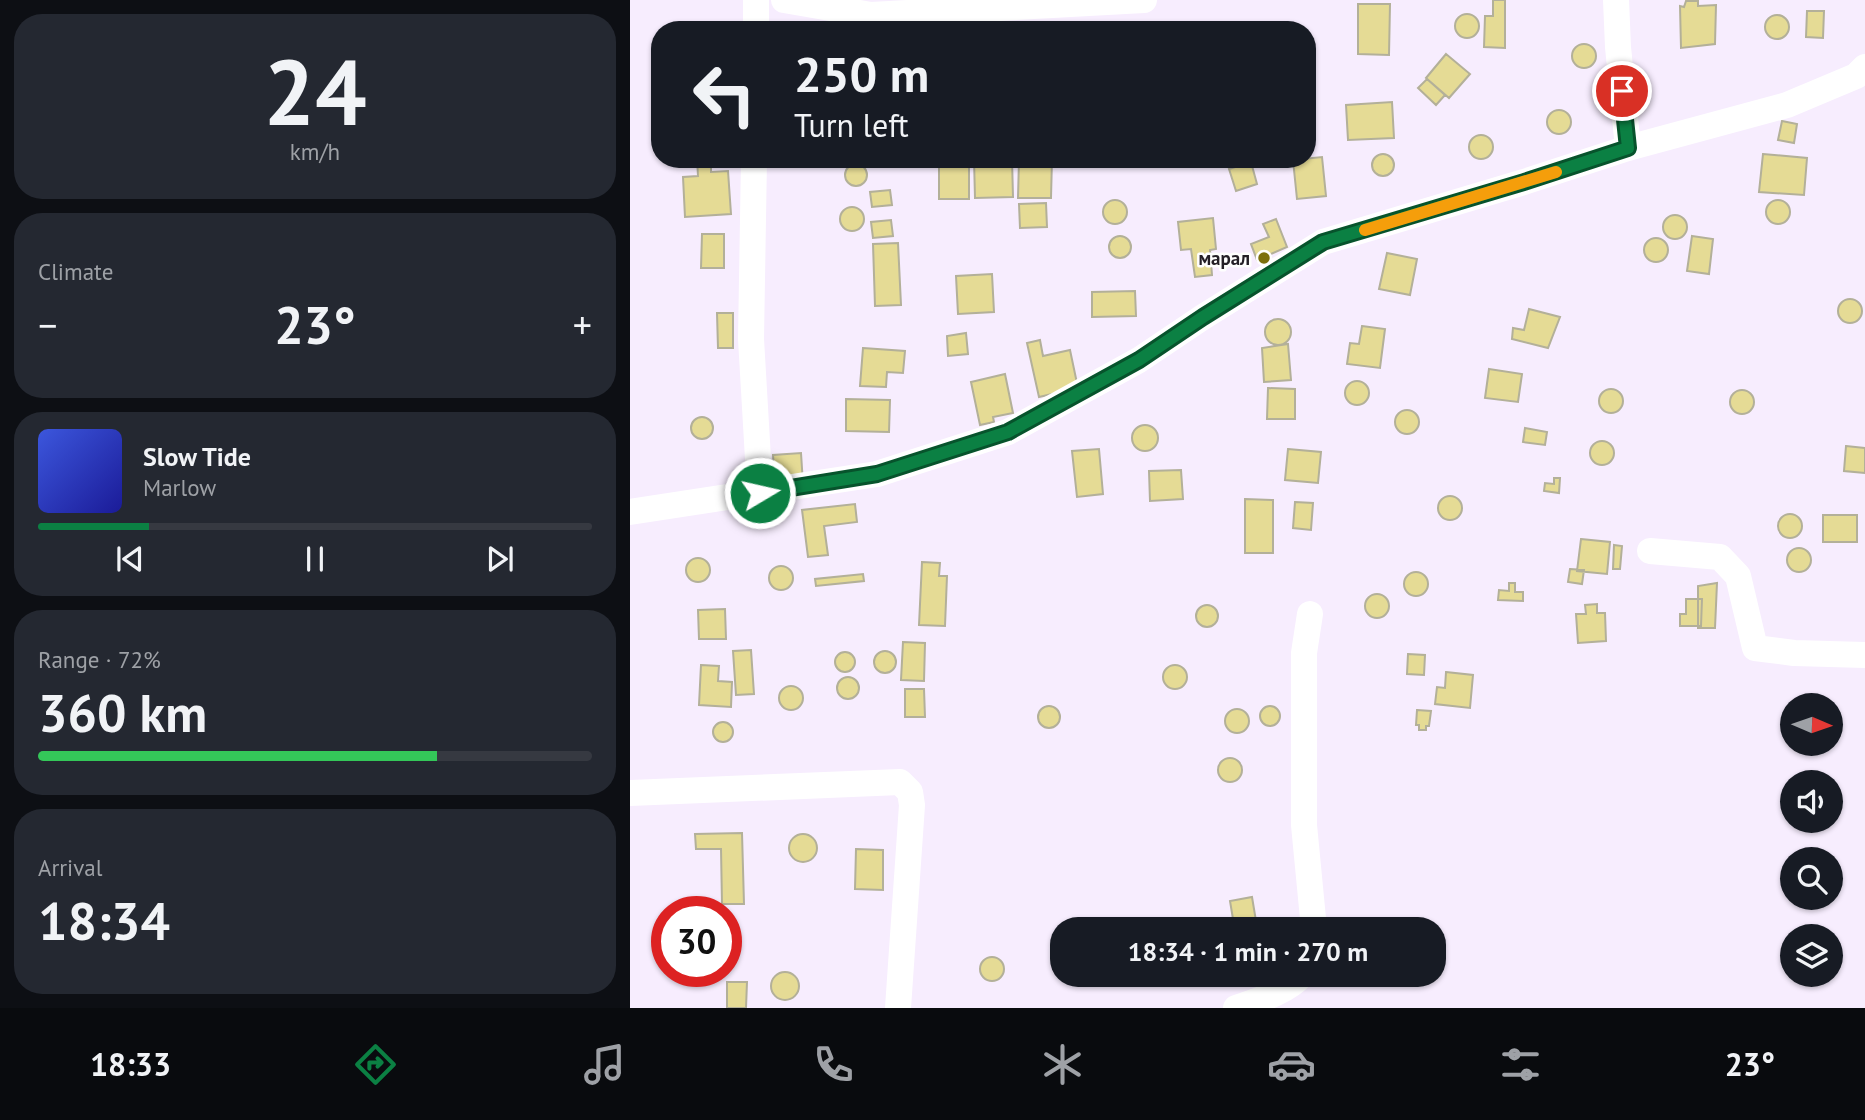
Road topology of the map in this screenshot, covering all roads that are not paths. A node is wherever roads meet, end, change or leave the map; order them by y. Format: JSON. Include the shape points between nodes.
{"nodes":[{"id":1,"x":756,"y":0,"type":"edge"},
{"id":2,"x":784,"y":0,"type":"edge"},
{"id":3,"x":1144,"y":0,"type":"edge"},
{"id":4,"x":1616,"y":0,"type":"edge"},
{"id":5,"x":756,"y":21,"type":"edge"},
{"id":6,"x":1865,"y":67,"type":"edge"},
{"id":7,"x":1628,"y":148,"type":"junction"},
{"id":8,"x":754,"y":168,"type":"edge"},
{"id":9,"x":760,"y":493,"type":"junction"},
{"id":10,"x":630,"y":512,"type":"edge"},
{"id":11,"x":1650,"y":551,"type":"dead end"},
{"id":12,"x":1310,"y":614,"type":"dead end"},
{"id":13,"x":1865,"y":655,"type":"edge"},
{"id":14,"x":630,"y":793,"type":"edge"},
{"id":15,"x":1313,"y":917,"type":"edge"},
{"id":16,"x":1286,"y":987,"type":"edge"},
{"id":17,"x":898,"y":1008,"type":"edge"},
{"id":18,"x":1236,"y":1008,"type":"edge"}],
"edges":[{"from":1,"to":5,"type":"street"},
{"from":2,"to":3,"type":"street","via":[[871,15]]},
{"from":4,"to":7,"type":"street"},
{"from":6,"to":7,"type":"street","via":[[1856,76],[1787,105]]},
{"from":7,"to":9,"type":"street","via":[[1323,242],[1139,360],[1008,432],[877,474]]},
{"from":8,"to":9,"type":"street","via":[[751,339]]},
{"from":9,"to":10,"type":"street"},
{"from":11,"to":13,"type":"street","via":[[1720,556],[1738,576],[1755,648]]},
{"from":12,"to":15,"type":"street","via":[[1304,653],[1304,825]]},
{"from":14,"to":17,"type":"street","via":[[900,782],[910,792],[912,804]]},
{"from":16,"to":18,"type":"street"}]}
